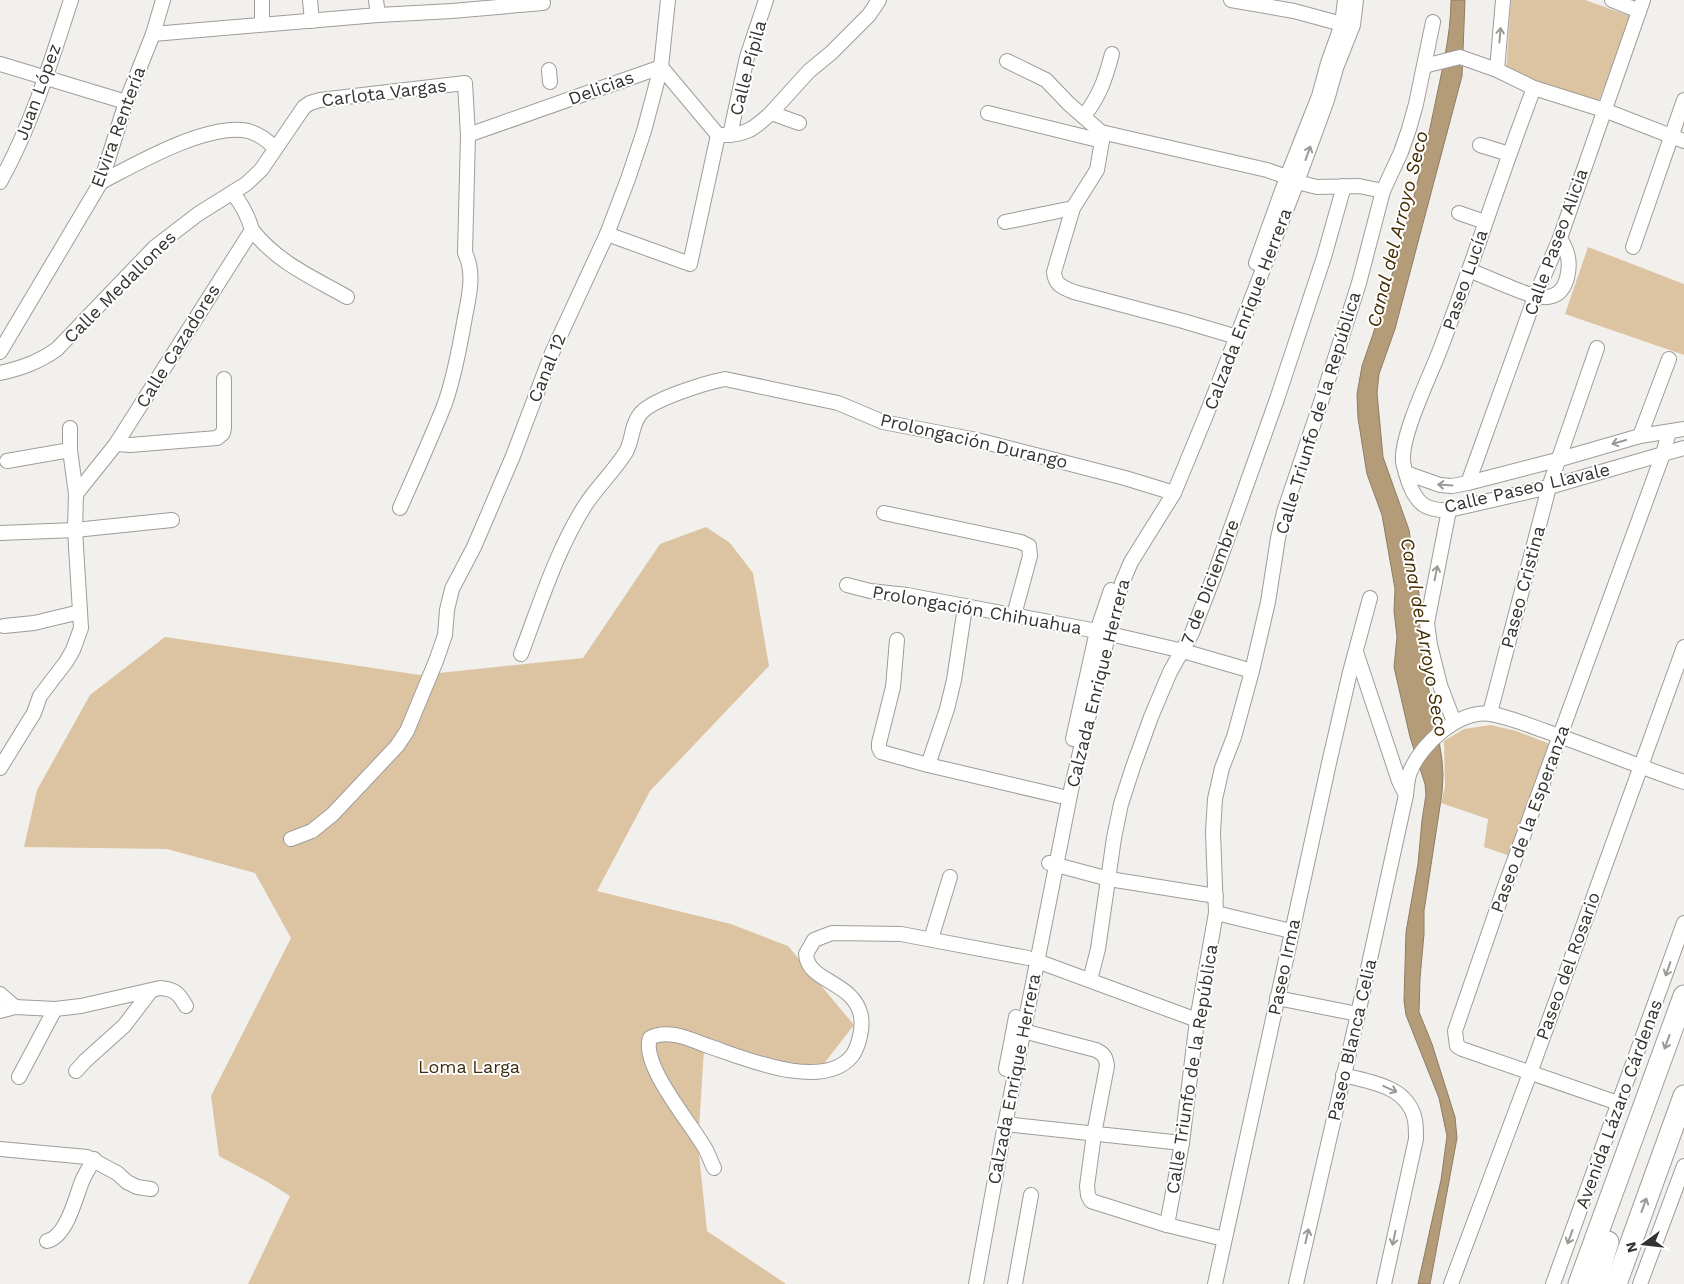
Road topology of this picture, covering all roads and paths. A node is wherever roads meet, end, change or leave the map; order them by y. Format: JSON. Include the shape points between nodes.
{"nodes":[{"id":1,"x":72,"y":0,"type":"edge"},
{"id":2,"x":163,"y":0,"type":"edge"},
{"id":3,"x":262,"y":0,"type":"edge"},
{"id":4,"x":310,"y":0,"type":"edge"},
{"id":5,"x":376,"y":0,"type":"edge"},
{"id":6,"x":668,"y":0,"type":"edge"},
{"id":7,"x":766,"y":0,"type":"edge"},
{"id":8,"x":879,"y":0,"type":"edge"},
{"id":9,"x":1230,"y":0,"type":"edge"},
{"id":10,"x":1345,"y":0,"type":"edge"},
{"id":11,"x":1356,"y":0,"type":"edge"},
{"id":12,"x":1503,"y":0,"type":"edge"},
{"id":13,"x":1612,"y":0,"type":"edge"},
{"id":14,"x":543,"y":3,"type":"dead end"},
{"id":15,"x":1641,"y":5,"type":"edge"},
{"id":16,"x":452,"y":6,"type":"edge"},
{"id":17,"x":378,"y":15,"type":"junction"},
{"id":18,"x":312,"y":21,"type":"junction"},
{"id":19,"x":1433,"y":22,"type":"dead end"},
{"id":20,"x":262,"y":24,"type":"junction"},
{"id":21,"x":1342,"y":24,"type":"junction"},
{"id":22,"x":153,"y":34,"type":"junction"},
{"id":23,"x":1112,"y":54,"type":"dead end"},
{"id":24,"x":1007,"y":62,"type":"dead end"},
{"id":25,"x":0,"y":64,"type":"edge"},
{"id":26,"x":1430,"y":64,"type":"junction"},
{"id":27,"x":661,"y":67,"type":"junction"},
{"id":28,"x":1497,"y":70,"type":"junction"},
{"id":29,"x":45,"y":77,"type":"junction"},
{"id":30,"x":1534,"y":88,"type":"junction"},
{"id":31,"x":1684,"y":100,"type":"edge"},
{"id":32,"x":126,"y":102,"type":"junction"},
{"id":33,"x":1604,"y":110,"type":"junction"},
{"id":34,"x":771,"y":113,"type":"junction"},
{"id":35,"x":988,"y":113,"type":"dead end"},
{"id":36,"x":1084,"y":116,"type":"junction"},
{"id":37,"x":799,"y":123,"type":"dead end"},
{"id":38,"x":468,"y":135,"type":"junction"},
{"id":39,"x":724,"y":135,"type":"junction"},
{"id":40,"x":1670,"y":136,"type":"junction"},
{"id":41,"x":1102,"y":137,"type":"junction"},
{"id":42,"x":1684,"y":140,"type":"edge"},
{"id":43,"x":1480,"y":145,"type":"dead end"},
{"id":44,"x":275,"y":148,"type":"junction"},
{"id":45,"x":1509,"y":154,"type":"junction"},
{"id":46,"x":1292,"y":179,"type":"junction"},
{"id":47,"x":0,"y":182,"type":"edge"},
{"id":48,"x":101,"y":182,"type":"junction"},
{"id":49,"x":1344,"y":186,"type":"junction"},
{"id":50,"x":1384,"y":191,"type":"junction"},
{"id":51,"x":233,"y":193,"type":"junction"},
{"id":52,"x":1073,"y":208,"type":"junction"},
{"id":53,"x":1459,"y":213,"type":"dead end"},
{"id":54,"x":1005,"y":222,"type":"dead end"},
{"id":55,"x":1485,"y":222,"type":"junction"},
{"id":56,"x":252,"y":230,"type":"junction"},
{"id":57,"x":607,"y":234,"type":"junction"},
{"id":58,"x":1560,"y":238,"type":"junction"},
{"id":59,"x":1633,"y":246,"type":"dead end"},
{"id":60,"x":1469,"y":270,"type":"junction"},
{"id":61,"x":347,"y":297,"type":"dead end"},
{"id":62,"x":1535,"y":297,"type":"junction"},
{"id":63,"x":1233,"y":336,"type":"junction"},
{"id":64,"x":1597,"y":348,"type":"dead end"},
{"id":65,"x":0,"y":352,"type":"edge"},
{"id":66,"x":1669,"y":360,"type":"dead end"},
{"id":67,"x":0,"y":373,"type":"edge"},
{"id":68,"x":224,"y":378,"type":"dead end"},
{"id":69,"x":70,"y":428,"type":"dead end"},
{"id":70,"x":1684,"y":429,"type":"edge"},
{"id":71,"x":1669,"y":432,"type":"junction"},
{"id":72,"x":1640,"y":436,"type":"junction"},
{"id":73,"x":116,"y":444,"type":"junction"},
{"id":74,"x":1684,"y":448,"type":"edge"},
{"id":75,"x":70,"y":450,"type":"junction"},
{"id":76,"x":1663,"y":454,"type":"junction"},
{"id":77,"x":7,"y":460,"type":"dead end"},
{"id":78,"x":1557,"y":460,"type":"junction"},
{"id":79,"x":1406,"y":473,"type":"junction"},
{"id":80,"x":1468,"y":483,"type":"junction"},
{"id":81,"x":1549,"y":487,"type":"junction"},
{"id":82,"x":1170,"y":492,"type":"junction"},
{"id":83,"x":76,"y":494,"type":"junction"},
{"id":84,"x":400,"y":508,"type":"dead end"},
{"id":85,"x":1449,"y":510,"type":"junction"},
{"id":86,"x":884,"y":513,"type":"dead end"},
{"id":87,"x":172,"y":520,"type":"dead end"},
{"id":88,"x":75,"y":530,"type":"junction"},
{"id":89,"x":0,"y":533,"type":"edge"},
{"id":90,"x":847,"y":584,"type":"dead end"},
{"id":91,"x":1370,"y":598,"type":"dead end"},
{"id":92,"x":965,"y":607,"type":"junction"},
{"id":93,"x":80,"y":612,"type":"junction"},
{"id":94,"x":1014,"y":615,"type":"junction"},
{"id":95,"x":4,"y":626,"type":"dead end"},
{"id":96,"x":1102,"y":633,"type":"junction"},
{"id":97,"x":896,"y":640,"type":"dead end"},
{"id":98,"x":1684,"y":647,"type":"edge"},
{"id":99,"x":1355,"y":650,"type":"junction"},
{"id":100,"x":1183,"y":651,"type":"junction"},
{"id":101,"x":521,"y":654,"type":"dead end"},
{"id":102,"x":1252,"y":671,"type":"junction"},
{"id":103,"x":1490,"y":714,"type":"junction"},
{"id":104,"x":1449,"y":725,"type":"junction"},
{"id":105,"x":1561,"y":736,"type":"junction"},
{"id":106,"x":928,"y":765,"type":"junction"},
{"id":107,"x":1641,"y":767,"type":"junction"},
{"id":108,"x":0,"y":768,"type":"edge"},
{"id":109,"x":1684,"y":782,"type":"edge"},
{"id":110,"x":1406,"y":795,"type":"junction"},
{"id":111,"x":1060,"y":796,"type":"junction"},
{"id":112,"x":291,"y":839,"type":"dead end"},
{"id":113,"x":1053,"y":864,"type":"junction"},
{"id":114,"x":950,"y":877,"type":"dead end"},
{"id":115,"x":1109,"y":879,"type":"junction"},
{"id":116,"x":1216,"y":896,"type":"junction"},
{"id":117,"x":1216,"y":912,"type":"junction"},
{"id":118,"x":1684,"y":923,"type":"edge"},
{"id":119,"x":1291,"y":931,"type":"junction"},
{"id":120,"x":931,"y":939,"type":"junction"},
{"id":121,"x":1032,"y":959,"type":"junction"},
{"id":122,"x":1090,"y":980,"type":"junction"},
{"id":123,"x":150,"y":992,"type":"junction"},
{"id":124,"x":0,"y":994,"type":"edge"},
{"id":125,"x":1684,"y":996,"type":"edge"},
{"id":126,"x":1277,"y":998,"type":"junction"},
{"id":127,"x":186,"y":1006,"type":"dead end"},
{"id":128,"x":15,"y":1007,"type":"junction"},
{"id":129,"x":55,"y":1009,"type":"junction"},
{"id":130,"x":0,"y":1011,"type":"edge"},
{"id":131,"x":1358,"y":1014,"type":"junction"},
{"id":132,"x":1197,"y":1020,"type":"junction"},
{"id":133,"x":1023,"y":1031,"type":"junction"},
{"id":134,"x":76,"y":1071,"type":"dead end"},
{"id":135,"x":1530,"y":1073,"type":"junction"},
{"id":136,"x":1343,"y":1075,"type":"junction"},
{"id":137,"x":19,"y":1077,"type":"dead end"},
{"id":138,"x":1618,"y":1103,"type":"junction"},
{"id":139,"x":1680,"y":1109,"type":"edge"},
{"id":140,"x":1005,"y":1124,"type":"junction"},
{"id":141,"x":1094,"y":1134,"type":"junction"},
{"id":142,"x":1632,"y":1138,"type":"junction"},
{"id":143,"x":1182,"y":1143,"type":"junction"},
{"id":144,"x":1,"y":1146,"type":"edge"},
{"id":145,"x":94,"y":1159,"type":"junction"},
{"id":146,"x":1684,"y":1166,"type":"edge"},
{"id":147,"x":714,"y":1168,"type":"dead end"},
{"id":148,"x":151,"y":1189,"type":"dead end"},
{"id":149,"x":1031,"y":1195,"type":"dead end"},
{"id":150,"x":1167,"y":1225,"type":"junction"},
{"id":151,"x":1224,"y":1239,"type":"junction"},
{"id":152,"x":47,"y":1241,"type":"dead end"},
{"id":153,"x":967,"y":1284,"type":"edge"},
{"id":154,"x":976,"y":1284,"type":"edge"},
{"id":155,"x":1015,"y":1284,"type":"edge"},
{"id":156,"x":1215,"y":1284,"type":"edge"},
{"id":157,"x":1296,"y":1284,"type":"edge"},
{"id":158,"x":1384,"y":1284,"type":"edge"},
{"id":159,"x":1451,"y":1284,"type":"edge"},
{"id":160,"x":1553,"y":1284,"type":"edge"},
{"id":161,"x":1579,"y":1284,"type":"edge"},
{"id":162,"x":1595,"y":1284,"type":"edge"},
{"id":163,"x":1616,"y":1284,"type":"edge"},
{"id":164,"x":1640,"y":1284,"type":"edge"}],
"edges":[{"from":1,"to":29,"type":"street","name":"Juan López"},
{"from":2,"to":22,"type":"street","name":"Elvira Rentería"},
{"from":3,"to":20,"type":"street"},
{"from":4,"to":18,"type":"street"},
{"from":5,"to":17,"type":"street"},
{"from":6,"to":27,"type":"street","name":"Canal 12"},
{"from":7,"to":39,"type":"street","name":"Calle Pípila"},
{"from":8,"to":34,"type":"street","via":[[869,15],[809,71]]},
{"from":9,"to":21,"type":"street","via":[[1294,11]]},
{"from":10,"to":21,"type":"street","name":"Calzada Enrique Herrera"},
{"from":46,"to":11,"type":"street","name":"Calzada Enrique Herrera","one_way":true,"via":[[1327,100],[1354,25]]},
{"from":28,"to":12,"type":"street","one_way":true},
{"from":13,"to":15,"type":"street"},
{"from":14,"to":16,"type":"street"},
{"from":15,"to":33,"type":"street","name":"Calle Paseo Alicia"},
{"from":16,"to":17,"type":"street"},
{"from":17,"to":18,"type":"street"},
{"from":18,"to":20,"type":"street"},
{"from":19,"to":26,"type":"street","name":"Calle Triunfo de la República"},
{"from":20,"to":22,"type":"street"},
{"from":21,"to":46,"type":"street","name":"Calzada Enrique Herrera"},
{"from":22,"to":32,"type":"street","name":"Elvira Rentería"},
{"from":23,"to":36,"type":"street","via":[[1104,84]]},
{"from":24,"to":36,"type":"street","via":[[1046,80]]},
{"from":25,"to":29,"type":"street"},
{"from":26,"to":28,"type":"street","via":[[1460,57]]},
{"from":26,"to":50,"type":"street","name":"Calle Triunfo de la República","via":[[1409,130]]},
{"from":27,"to":38,"type":"street","name":"Delicias"},
{"from":27,"to":39,"type":"street"},
{"from":27,"to":57,"type":"street","name":"Canal 12","via":[[644,131]]},
{"from":28,"to":30,"type":"street"},
{"from":29,"to":32,"type":"street"},
{"from":29,"to":47,"type":"street","name":"Juan López","via":[[14,157]]},
{"from":30,"to":33,"type":"street"},
{"from":30,"to":45,"type":"street","name":"Paseo Lucía"},
{"from":31,"to":40,"type":"street"},
{"from":32,"to":48,"type":"street","name":"Elvira Rentería"},
{"from":33,"to":40,"type":"street"},
{"from":33,"to":58,"type":"street","name":"Calle Paseo Alicia"},
{"from":34,"to":37,"type":"street"},
{"from":34,"to":39,"type":"street","via":[[747,132]]},
{"from":35,"to":41,"type":"street"},
{"from":36,"to":41,"type":"street"},
{"from":38,"to":44,"type":"street","name":"Carlota Vargas","via":[[465,83],[310,103]]},
{"from":38,"to":84,"type":"street","name":"Carlota Vargas","via":[[465,253],[470,263],[470,281],[460,348],[444,405]]},
{"from":39,"to":57,"type":"street","name":"Calle Pípila","via":[[690,264]]},
{"from":40,"to":42,"type":"street"},
{"from":40,"to":59,"type":"street"},
{"from":41,"to":46,"type":"street","via":[[1267,170]]},
{"from":41,"to":52,"type":"street","via":[[1097,170]]},
{"from":43,"to":45,"type":"street"},
{"from":44,"to":48,"type":"street","via":[[255,133],[224,130],[165,150]]},
{"from":44,"to":51,"type":"street","name":"Calle Medallones","via":[[261,170]]},
{"from":45,"to":55,"type":"street","name":"Paseo Lucía"},
{"from":46,"to":49,"type":"street","via":[[1317,187]]},
{"from":46,"to":63,"type":"street","name":"Calzada Enrique Herrera"},
{"from":48,"to":65,"type":"street","name":"Elvira Rentería"},
{"from":49,"to":50,"type":"street"},
{"from":49,"to":100,"type":"street","name":"7 de Diciembre","via":[[1277,399],[1214,576]]},
{"from":50,"to":102,"type":"street","name":"Calle Triunfo de la República","via":[[1322,402],[1284,512]]},
{"from":51,"to":56,"type":"street","via":[[249,218]]},
{"from":51,"to":67,"type":"street","name":"Calle Medallones","via":[[155,246],[43,360]]},
{"from":52,"to":54,"type":"street"},
{"from":52,"to":63,"type":"street","via":[[1054,272],[1058,285]]},
{"from":53,"to":55,"type":"street"},
{"from":55,"to":60,"type":"street","name":"Paseo Lucía"},
{"from":56,"to":61,"type":"street","via":[[264,246],[284,261]]},
{"from":56,"to":73,"type":"street","name":"Calle Cazadores"},
{"from":57,"to":112,"type":"street","name":"Canal 12","via":[[552,353],[474,547],[452,589],[445,635],[407,731],[398,746],[333,814],[312,831]]},
{"from":58,"to":62,"type":"street","name":"Calle Paseo Alicia"},
{"from":58,"to":62,"type":"street","via":[[1569,260],[1564,287],[1550,297]]},
{"from":60,"to":62,"type":"street"},
{"from":60,"to":79,"type":"street","name":"Paseo Lucía","via":[[1408,433],[1403,460]]},
{"from":62,"to":80,"type":"street","name":"Calle Paseo Alicia"},
{"from":63,"to":82,"type":"street","name":"Calzada Enrique Herrera","via":[[1200,411]]},
{"from":64,"to":78,"type":"street","name":"Paseo Cristina"},
{"from":66,"to":72,"type":"street"},
{"from":68,"to":73,"type":"street","via":[[224,428],[217,438]]},
{"from":69,"to":75,"type":"street"},
{"from":70,"to":71,"type":"street","name":"Calle Paseo Llavale"},
{"from":71,"to":72,"type":"street","name":"Calle Paseo Llavale"},
{"from":71,"to":76,"type":"street","name":"Paseo de la Esperanza"},
{"from":72,"to":78,"type":"street","name":"Calle Paseo Llavale","one_way":true},
{"from":73,"to":83,"type":"street","name":"Calle Cazadores"},
{"from":74,"to":76,"type":"street","name":"Calle Paseo Llavale"},
{"from":75,"to":77,"type":"street"},
{"from":75,"to":83,"type":"street"},
{"from":76,"to":81,"type":"street","name":"Calle Paseo Llavale"},
{"from":76,"to":105,"type":"street","name":"Paseo de la Esperanza"},
{"from":78,"to":80,"type":"street","name":"Calle Paseo Llavale"},
{"from":78,"to":81,"type":"street","name":"Paseo Cristina"},
{"from":80,"to":79,"type":"street","name":"Calle Paseo Llavale","one_way":true,"via":[[1440,485]]},
{"from":79,"to":85,"type":"street","name":"Calle Paseo Llavale","via":[[1420,502],[1439,510]]},
{"from":81,"to":85,"type":"street","name":"Calle Paseo Llavale"},
{"from":81,"to":103,"type":"street","name":"Paseo Cristina"},
{"from":82,"to":96,"type":"street","name":"Calzada Enrique Herrera","via":[[1115,578]]},
{"from":82,"to":101,"type":"street","name":"Prolongación Durango","via":[[977,440],[883,422],[838,403],[746,383],[707,382],[640,414],[627,451],[595,491],[572,528]]},
{"from":83,"to":88,"type":"street"},
{"from":104,"to":85,"type":"street","one_way":true,"via":[[1427,623]]},
{"from":86,"to":94,"type":"street","via":[[1029,546],[1030,556]]},
{"from":87,"to":88,"type":"street"},
{"from":88,"to":89,"type":"street"},
{"from":88,"to":93,"type":"street"},
{"from":90,"to":92,"type":"street","name":"Prolongación Chihuahua"},
{"from":91,"to":99,"type":"street","name":"Paseo Irma"},
{"from":92,"to":94,"type":"street","name":"Prolongación Chihuahua"},
{"from":92,"to":106,"type":"street","via":[[954,680]]},
{"from":93,"to":95,"type":"street"},
{"from":93,"to":108,"type":"street","via":[[81,628],[73,650],[40,696],[34,713]]},
{"from":94,"to":96,"type":"street","name":"Prolongación Chihuahua"},
{"from":96,"to":100,"type":"street","name":"Prolongación Chihuahua"},
{"from":96,"to":111,"type":"street","name":"Calzada Enrique Herrera"},
{"from":96,"to":113,"type":"street","name":"Calzada Enrique Herrera"},
{"from":97,"to":106,"type":"street","via":[[893,687],[879,748],[881,752]]},
{"from":98,"to":107,"type":"street","name":"Paseo del Rosario"},
{"from":99,"to":110,"type":"street","via":[[1398,781]]},
{"from":99,"to":119,"type":"street","name":"Paseo Irma"},
{"from":100,"to":102,"type":"street","name":"Prolongación Chihuahua"},
{"from":100,"to":115,"type":"street","name":"7 de Diciembre","via":[[1170,672],[1133,767],[1120,813]]},
{"from":102,"to":116,"type":"street","name":"Calle Triunfo de la República","via":[[1215,799]]},
{"from":103,"to":104,"type":"street","via":[[1467,717]]},
{"from":103,"to":105,"type":"street"},
{"from":104,"to":110,"type":"street","name":"Paseo Blanca Celia","via":[[1414,763]]},
{"from":105,"to":107,"type":"street"},
{"from":105,"to":135,"type":"street","name":"Paseo de la Esperanza","via":[[1455,1031],[1456,1046],[1462,1050]]},
{"from":106,"to":111,"type":"street"},
{"from":107,"to":109,"type":"street"},
{"from":107,"to":135,"type":"street","name":"Paseo del Rosario"},
{"from":110,"to":131,"type":"street","name":"Paseo Blanca Celia"},
{"from":111,"to":113,"type":"street","name":"Calzada Enrique Herrera"},
{"from":113,"to":115,"type":"street"},
{"from":113,"to":121,"type":"street","name":"Calzada Enrique Herrera"},
{"from":114,"to":120,"type":"street"},
{"from":115,"to":116,"type":"street"},
{"from":115,"to":122,"type":"street","name":"7 de Diciembre"},
{"from":116,"to":117,"type":"street","name":"Calle Triunfo de la República"},
{"from":117,"to":119,"type":"street"},
{"from":117,"to":132,"type":"street","name":"Calle Triunfo de la República"},
{"from":118,"to":138,"type":"street","name":"Avenida Lázaro Cárdenas","one_way":true},
{"from":119,"to":126,"type":"street","name":"Paseo Irma"},
{"from":120,"to":121,"type":"street"},
{"from":120,"to":147,"type":"street","via":[[877,932],[832,933],[814,940],[806,954],[809,966],[844,989],[861,1016],[857,1050],[836,1067],[806,1073],[771,1066],[685,1038],[661,1034],[650,1038],[649,1050],[659,1078],[706,1150]]},
{"from":121,"to":122,"type":"street"},
{"from":121,"to":133,"type":"street","name":"Calzada Enrique Herrera"},
{"from":121,"to":153,"type":"street","name":"Calzada Enrique Herrera","via":[[1011,1045]]},
{"from":122,"to":132,"type":"street"},
{"from":123,"to":127,"type":"street","via":[[160,988],[171,989]]},
{"from":123,"to":129,"type":"street"},
{"from":123,"to":134,"type":"street","via":[[124,1026]]},
{"from":124,"to":128,"type":"street"},
{"from":125,"to":142,"type":"highway","name":"Avenida Lázaro Cárdenas","one_way":true},
{"from":126,"to":131,"type":"street"},
{"from":126,"to":151,"type":"street","name":"Paseo Irma"},
{"from":128,"to":129,"type":"street"},
{"from":128,"to":130,"type":"street"},
{"from":129,"to":137,"type":"street"},
{"from":131,"to":136,"type":"street","name":"Paseo Blanca Celia"},
{"from":132,"to":143,"type":"street","name":"Calle Triunfo de la República"},
{"from":133,"to":140,"type":"street","name":"Calzada Enrique Herrera"},
{"from":133,"to":141,"type":"street","via":[[1103,1053],[1107,1066]]},
{"from":135,"to":138,"type":"street","name":"Paseo de la Esperanza"},
{"from":135,"to":159,"type":"street","name":"Paseo del Rosario"},
{"from":157,"to":136,"type":"street","name":"Paseo Blanca Celia","one_way":true},
{"from":136,"to":158,"type":"street","one_way":true,"via":[[1398,1092],[1412,1109],[1416,1121],[1416,1139]]},
{"from":138,"to":160,"type":"street","name":"Avenida Lázaro Cárdenas","one_way":true},
{"from":163,"to":139,"type":"highway","one_way":true},
{"from":140,"to":141,"type":"street"},
{"from":140,"to":154,"type":"street","name":"Calzada Enrique Herrera"},
{"from":141,"to":143,"type":"street"},
{"from":141,"to":150,"type":"street","via":[[1087,1186],[1091,1201]]},
{"from":142,"to":161,"type":"highway","name":"Avenida Lázaro Cárdenas"},
{"from":142,"to":162,"type":"highway","via":[[1635,1156]]},
{"from":143,"to":150,"type":"street","name":"Calle Triunfo de la República"},
{"from":144,"to":145,"type":"street"},
{"from":145,"to":148,"type":"street","via":[[136,1187]]},
{"from":145,"to":152,"type":"street","via":[[68,1219],[57,1236]]},
{"from":146,"to":164,"type":"street"},
{"from":149,"to":155,"type":"street"},
{"from":150,"to":151,"type":"street"},
{"from":151,"to":156,"type":"street","name":"Paseo Irma"}]}
